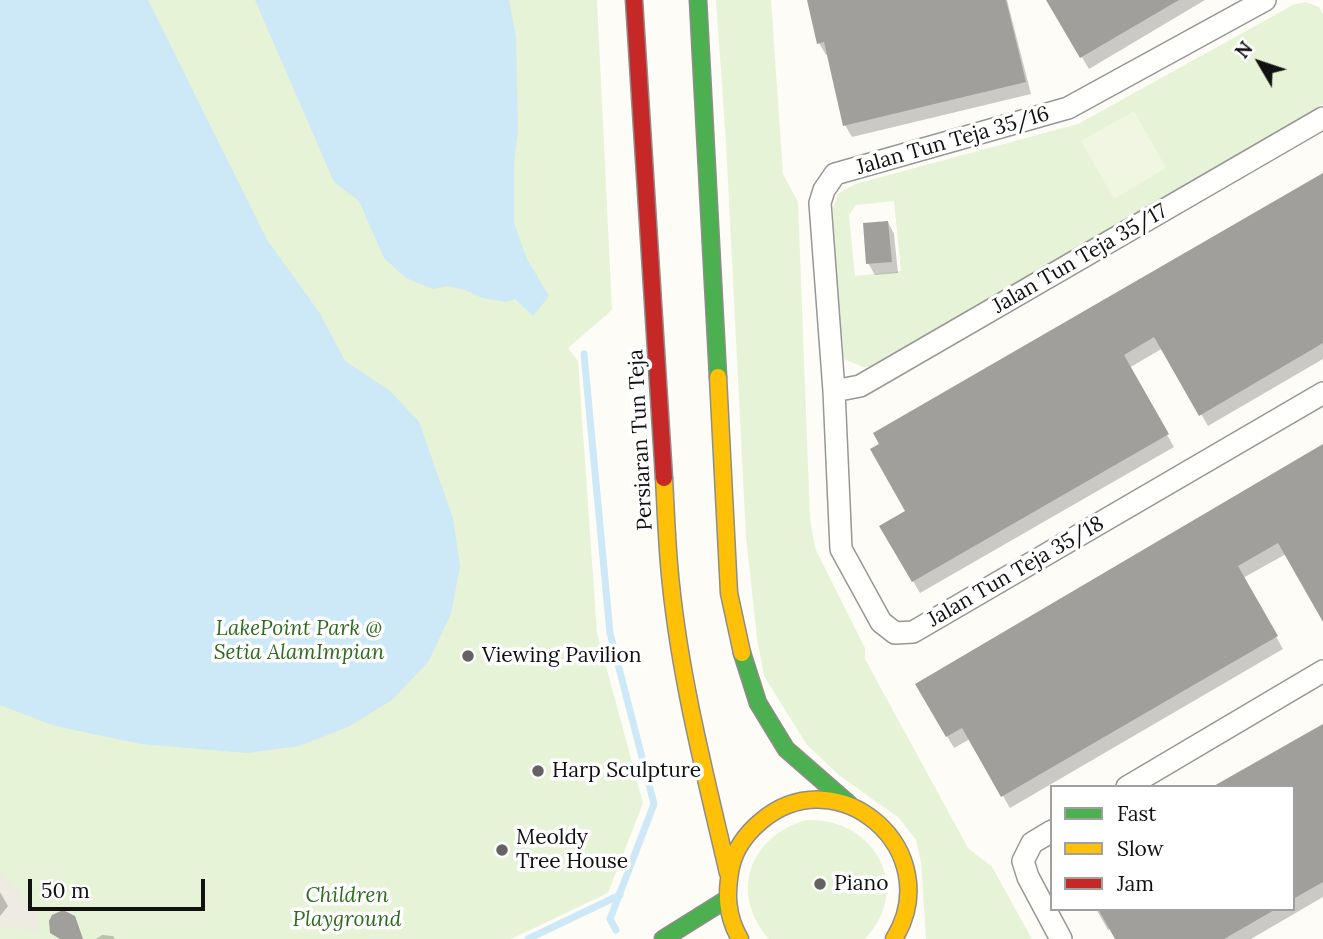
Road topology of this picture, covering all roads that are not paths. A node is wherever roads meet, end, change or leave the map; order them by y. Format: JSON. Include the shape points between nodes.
{"nodes":[{"id":1,"x":634,"y":0,"type":"edge"},
{"id":2,"x":698,"y":0,"type":"edge"},
{"id":3,"x":1265,"y":0,"type":"edge"},
{"id":4,"x":1323,"y":118,"type":"edge"},
{"id":5,"x":834,"y":391,"type":"junction"},
{"id":6,"x":1323,"y":393,"type":"edge"},
{"id":7,"x":1323,"y":671,"type":"edge"},
{"id":8,"x":1130,"y":785,"type":"edge"},
{"id":9,"x":849,"y":804,"type":"junction"},
{"id":10,"x":1050,"y":832,"type":"edge"},
{"id":11,"x":728,"y":873,"type":"junction"},
{"id":12,"x":727,"y":899,"type":"junction"},
{"id":13,"x":908,"y":905,"type":"junction"},
{"id":14,"x":914,"y":928,"type":"dead end"},
{"id":15,"x":663,"y":939,"type":"edge"},
{"id":16,"x":740,"y":939,"type":"edge"},
{"id":17,"x":894,"y":939,"type":"edge"},
{"id":18,"x":1061,"y":939,"type":"edge"}],
"edges":[{"from":1,"to":11,"type":"main road","name":"Persiaran Tun Teja","via":[[671,585],[691,706]]},
{"from":2,"to":9,"type":"main road","via":[[729,593],[758,703],[786,749]]},
{"from":3,"to":5,"type":"street","name":"Jalan Tun Teja 35/16","via":[[1068,108],[835,174],[820,203]]},
{"from":4,"to":5,"type":"street","name":"Jalan Tun Teja 35/17","via":[[860,386]]},
{"from":5,"to":6,"type":"street","name":"Jalan Tun Teja 35/18","via":[[841,549],[881,622],[895,633],[913,632]]},
{"from":7,"to":8,"type":"street"},
{"from":9,"to":11,"type":"main road","via":[[797,801],[773,811],[752,827],[737,848]]},
{"from":9,"to":13,"type":"main road","via":[[876,820],[897,843],[908,873]]},
{"from":10,"to":18,"type":"street","via":[[1032,843],[1023,861]]},
{"from":11,"to":12,"type":"main road"},
{"from":12,"to":15,"type":"main road"},
{"from":12,"to":16,"type":"main road"},
{"from":13,"to":14,"type":"main road"},
{"from":13,"to":17,"type":"main road"}]}
